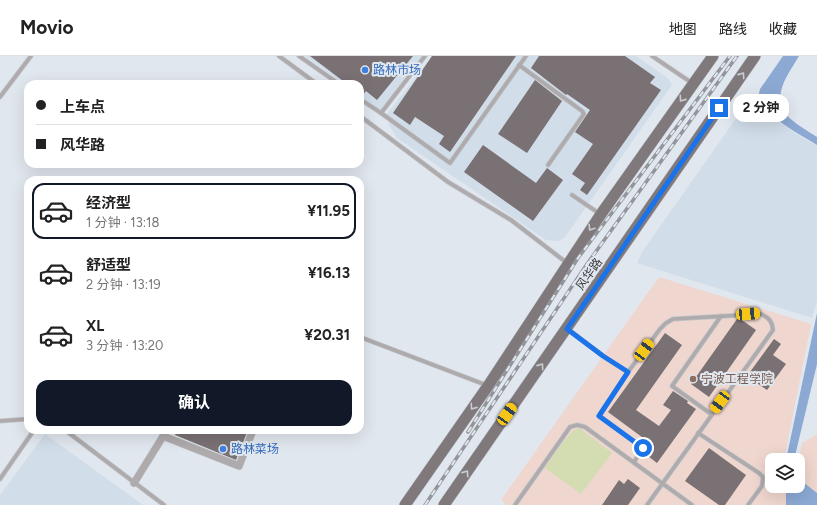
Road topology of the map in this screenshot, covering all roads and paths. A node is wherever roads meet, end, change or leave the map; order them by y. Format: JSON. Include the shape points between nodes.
{"nodes":[{"id":1,"x":31,"y":56,"type":"edge"},
{"id":2,"x":278,"y":56,"type":"edge"},
{"id":3,"x":299,"y":56,"type":"edge"},
{"id":4,"x":425,"y":56,"type":"edge"},
{"id":5,"x":526,"y":56,"type":"edge"},
{"id":6,"x":652,"y":56,"type":"edge"},
{"id":7,"x":713,"y":56,"type":"edge"},
{"id":8,"x":755,"y":56,"type":"edge"},
{"id":9,"x":519,"y":65,"type":"junction"},
{"id":10,"x":311,"y":80,"type":"edge"},
{"id":11,"x":333,"y":80,"type":"edge"},
{"id":12,"x":693,"y":84,"type":"junction"},
{"id":13,"x":0,"y":98,"type":"edge"},
{"id":14,"x":364,"y":102,"type":"edge"},
{"id":15,"x":381,"y":113,"type":"junction"},
{"id":16,"x":364,"y":119,"type":"edge"},
{"id":17,"x":548,"y":164,"type":"dead end"},
{"id":18,"x":572,"y":196,"type":"dead end"},
{"id":19,"x":601,"y":214,"type":"junction"},
{"id":20,"x":568,"y":264,"type":"junction"},
{"id":21,"x":721,"y":316,"type":"junction"},
{"id":22,"x":567,"y":329,"type":"junction"},
{"id":23,"x":364,"y":339,"type":"edge"},
{"id":24,"x":628,"y":372,"type":"junction"},
{"id":25,"x":488,"y":386,"type":"junction"},
{"id":26,"x":711,"y":414,"type":"junction"},
{"id":27,"x":24,"y":419,"type":"edge"},
{"id":28,"x":0,"y":421,"type":"edge"},
{"id":29,"x":698,"y":433,"type":"junction"},
{"id":30,"x":31,"y":434,"type":"edge"},
{"id":31,"x":70,"y":434,"type":"edge"},
{"id":32,"x":164,"y":434,"type":"edge"},
{"id":33,"x":167,"y":434,"type":"edge"},
{"id":34,"x":251,"y":434,"type":"edge"},
{"id":35,"x":634,"y":462,"type":"junction"},
{"id":36,"x":0,"y":479,"type":"edge"},
{"id":37,"x":134,"y":483,"type":"junction"},
{"id":38,"x":662,"y":483,"type":"junction"},
{"id":39,"x":164,"y":505,"type":"edge"},
{"id":40,"x":405,"y":505,"type":"edge"},
{"id":41,"x":444,"y":505,"type":"edge"},
{"id":42,"x":515,"y":505,"type":"edge"},
{"id":43,"x":647,"y":505,"type":"edge"},
{"id":44,"x":692,"y":505,"type":"edge"},
{"id":45,"x":748,"y":505,"type":"edge"}],
"edges":[{"from":1,"to":13,"type":"lane"},
{"from":2,"to":10,"type":"lane"},
{"from":3,"to":11,"type":"lane"},
{"from":4,"to":15,"type":"lane"},
{"from":5,"to":9,"type":"lane"},
{"from":6,"to":12,"type":"lane"},
{"from":7,"to":12,"type":"main road","name":"风华路"},
{"from":22,"to":8,"type":"main road","name":"风华路","one_way":true},
{"from":9,"to":15,"type":"lane","via":[[450,163]]},
{"from":9,"to":17,"type":"lane","via":[[584,114]]},
{"from":12,"to":19,"type":"main road","name":"风华路","one_way":true},
{"from":14,"to":15,"type":"lane"},
{"from":16,"to":20,"type":"lane","via":[[448,182],[511,220]]},
{"from":18,"to":19,"type":"lane"},
{"from":19,"to":20,"type":"main road","name":"风华路","one_way":true},
{"from":20,"to":25,"type":"main road","name":"风华路"},
{"from":21,"to":24,"type":"lane","via":[[673,319],[666,323]]},
{"from":21,"to":26,"type":"lane","via":[[672,386]]},
{"from":21,"to":26,"type":"lane","via":[[761,314],[772,322],[773,330]]},
{"from":22,"to":24,"type":"lane"},
{"from":41,"to":22,"type":"main road","name":"风华路","one_way":true},
{"from":23,"to":25,"type":"lane"},
{"from":24,"to":35,"type":"lane","via":[[599,416],[643,448]]},
{"from":25,"to":40,"type":"main road","name":"风华路","one_way":true},
{"from":26,"to":29,"type":"lane"},
{"from":27,"to":28,"type":"lane"},
{"from":29,"to":38,"type":"lane"},
{"from":29,"to":45,"type":"lane","via":[[762,476],[762,486]]},
{"from":30,"to":36,"type":"lane"},
{"from":31,"to":37,"type":"lane"},
{"from":32,"to":37,"type":"street"},
{"from":33,"to":34,"type":"street","via":[[239,466]]},
{"from":35,"to":38,"type":"lane"},
{"from":35,"to":42,"type":"lane","via":[[585,427],[570,427]]},
{"from":37,"to":39,"type":"lane"},
{"from":38,"to":43,"type":"lane"},
{"from":38,"to":44,"type":"lane"}]}
